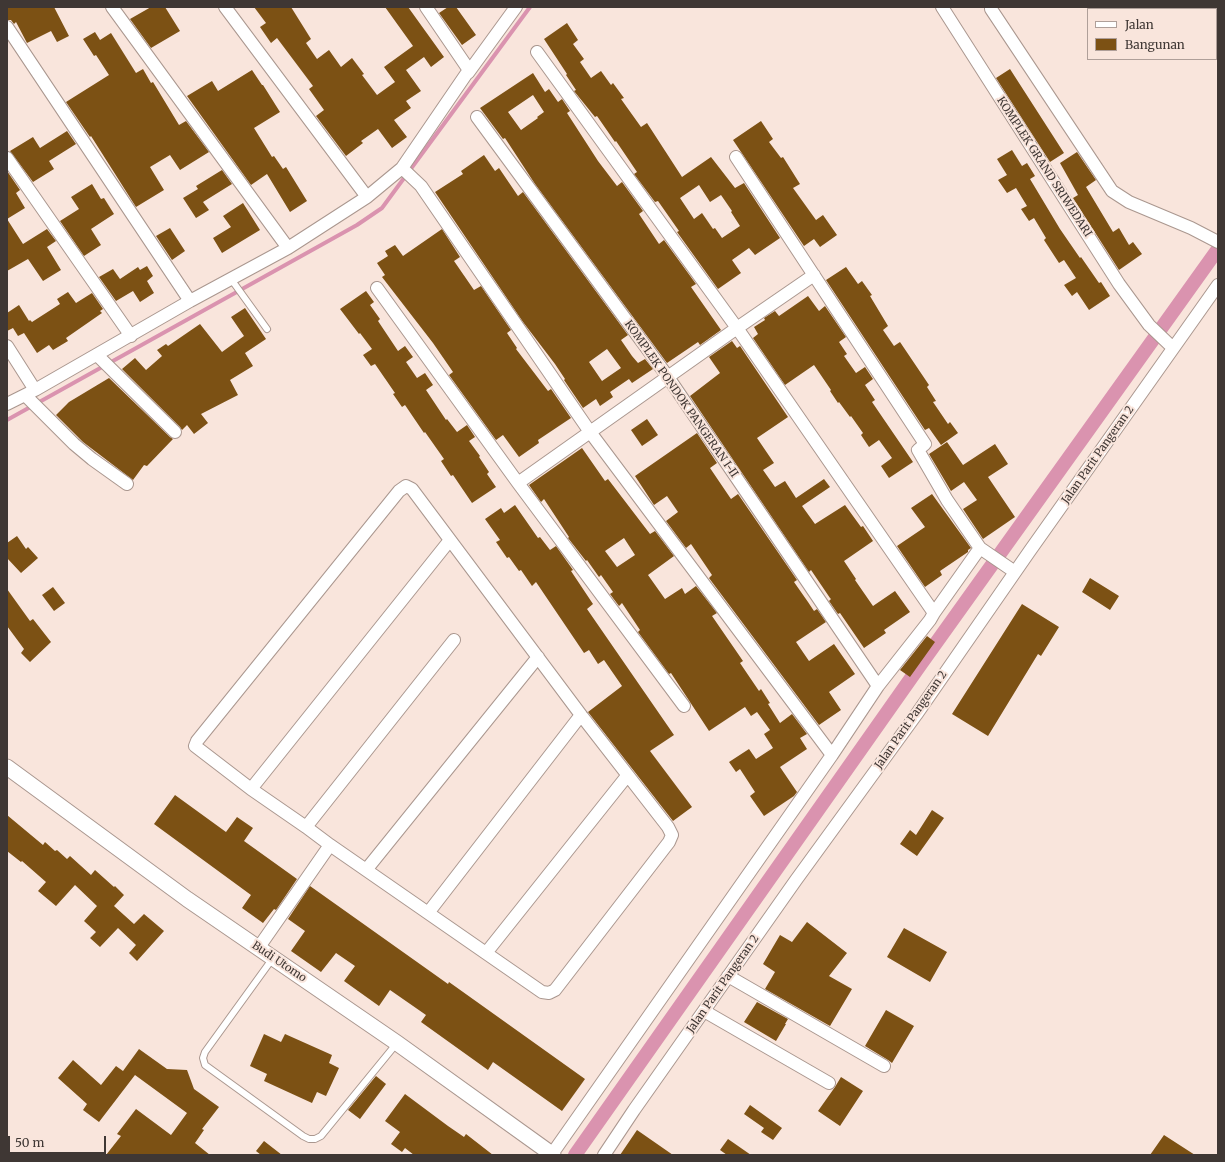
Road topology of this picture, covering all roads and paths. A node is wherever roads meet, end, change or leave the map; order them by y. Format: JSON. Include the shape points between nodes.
{"nodes":[{"id":1,"x":112,"y":7,"type":"edge"},
{"id":2,"x":225,"y":7,"type":"edge"},
{"id":3,"x":426,"y":7,"type":"edge"},
{"id":4,"x":516,"y":7,"type":"edge"},
{"id":5,"x":942,"y":7,"type":"edge"},
{"id":6,"x":991,"y":9,"type":"dead end"},
{"id":7,"x":7,"y":26,"type":"edge"},
{"id":8,"x":537,"y":52,"type":"dead end"},
{"id":9,"x":468,"y":73,"type":"junction"},
{"id":10,"x":477,"y":117,"type":"dead end"},
{"id":11,"x":736,"y":157,"type":"dead end"},
{"id":12,"x":7,"y":158,"type":"edge"},
{"id":13,"x":404,"y":170,"type":"junction"},
{"id":14,"x":367,"y":197,"type":"junction"},
{"id":15,"x":1218,"y":242,"type":"edge"},
{"id":16,"x":288,"y":248,"type":"junction"},
{"id":17,"x":814,"y":275,"type":"junction"},
{"id":18,"x":233,"y":281,"type":"junction"},
{"id":19,"x":1218,"y":285,"type":"edge"},
{"id":20,"x":377,"y":288,"type":"dead end"},
{"id":21,"x":190,"y":301,"type":"junction"},
{"id":22,"x":267,"y":328,"type":"dead end"},
{"id":23,"x":737,"y":328,"type":"junction"},
{"id":24,"x":131,"y":336,"type":"junction"},
{"id":25,"x":1169,"y":345,"type":"junction"},
{"id":26,"x":7,"y":346,"type":"edge"},
{"id":27,"x":100,"y":357,"type":"junction"},
{"id":28,"x":668,"y":377,"type":"junction"},
{"id":29,"x":30,"y":395,"type":"junction"},
{"id":30,"x":7,"y":404,"type":"edge"},
{"id":31,"x":174,"y":432,"type":"dead end"},
{"id":32,"x":590,"y":432,"type":"junction"},
{"id":33,"x":518,"y":483,"type":"junction"},
{"id":34,"x":127,"y":484,"type":"dead end"},
{"id":35,"x":450,"y":540,"type":"junction"},
{"id":36,"x":983,"y":550,"type":"junction"},
{"id":37,"x":1012,"y":570,"type":"junction"},
{"id":38,"x":934,"y":613,"type":"junction"},
{"id":39,"x":454,"y":640,"type":"dead end"},
{"id":40,"x":538,"y":657,"type":"junction"},
{"id":41,"x":878,"y":686,"type":"junction"},
{"id":42,"x":684,"y":706,"type":"dead end"},
{"id":43,"x":580,"y":714,"type":"junction"},
{"id":44,"x":832,"y":755,"type":"junction"},
{"id":45,"x":7,"y":768,"type":"edge"},
{"id":46,"x":628,"y":776,"type":"junction"},
{"id":47,"x":251,"y":789,"type":"junction"},
{"id":48,"x":306,"y":827,"type":"junction"},
{"id":49,"x":330,"y":845,"type":"junction"},
{"id":50,"x":366,"y":870,"type":"junction"},
{"id":51,"x":428,"y":913,"type":"junction"},
{"id":52,"x":259,"y":947,"type":"junction"},
{"id":53,"x":486,"y":953,"type":"junction"},
{"id":54,"x":273,"y":957,"type":"junction"},
{"id":55,"x":728,"y":976,"type":"junction"},
{"id":56,"x":704,"y":1011,"type":"junction"},
{"id":57,"x":397,"y":1043,"type":"junction"},
{"id":58,"x":884,"y":1066,"type":"dead end"},
{"id":59,"x":829,"y":1083,"type":"dead end"},
{"id":60,"x":552,"y":1155,"type":"edge"},
{"id":61,"x":604,"y":1155,"type":"edge"}],
"edges":[{"from":1,"to":16,"type":"street"},
{"from":2,"to":14,"type":"street"},
{"from":3,"to":9,"type":"street","via":[[468,67]]},
{"from":4,"to":9,"type":"street"},
{"from":5,"to":25,"type":"street","name":"KOMPLEK GRAND SRIWEDARI","via":[[1119,284],[1148,325]]},
{"from":6,"to":15,"type":"street","via":[[1112,191],[1130,202]]},
{"from":7,"to":21,"type":"street"},
{"from":8,"to":23,"type":"street"},
{"from":9,"to":13,"type":"street"},
{"from":10,"to":28,"type":"street","name":"KOMPLEK PONDOK PANGERAN I-II"},
{"from":11,"to":17,"type":"street"},
{"from":12,"to":24,"type":"street"},
{"from":13,"to":14,"type":"street"},
{"from":13,"to":32,"type":"street","via":[[421,186]]},
{"from":14,"to":16,"type":"street"},
{"from":16,"to":18,"type":"street"},
{"from":17,"to":23,"type":"street"},
{"from":17,"to":36,"type":"street","via":[[925,444],[918,450],[947,500]]},
{"from":18,"to":21,"type":"street"},
{"from":18,"to":22,"type":"lane"},
{"from":19,"to":25,"type":"street","name":"Jalan Parit Pangeran 2"},
{"from":20,"to":33,"type":"street"},
{"from":21,"to":24,"type":"street"},
{"from":23,"to":28,"type":"street"},
{"from":23,"to":38,"type":"street"},
{"from":24,"to":27,"type":"street"},
{"from":25,"to":37,"type":"street","name":"Jalan Parit Pangeran 2"},
{"from":26,"to":29,"type":"street"},
{"from":27,"to":29,"type":"street"},
{"from":27,"to":31,"type":"street"},
{"from":28,"to":32,"type":"street"},
{"from":28,"to":41,"type":"street","name":"KOMPLEK PONDOK PANGERAN I-II"},
{"from":29,"to":30,"type":"street"},
{"from":29,"to":34,"type":"street","via":[[43,413],[74,444]]},
{"from":32,"to":33,"type":"street"},
{"from":32,"to":44,"type":"street"},
{"from":33,"to":42,"type":"street"},
{"from":35,"to":40,"type":"street"},
{"from":35,"to":47,"type":"street"},
{"from":35,"to":47,"type":"street","via":[[412,490],[406,486],[399,491],[197,742],[196,748]]},
{"from":36,"to":37,"type":"street"},
{"from":36,"to":38,"type":"street"},
{"from":37,"to":55,"type":"street","name":"Jalan Parit Pangeran 2","via":[[916,715]]},
{"from":38,"to":41,"type":"street"},
{"from":39,"to":48,"type":"street"},
{"from":40,"to":43,"type":"street"},
{"from":40,"to":50,"type":"street"},
{"from":41,"to":44,"type":"street"},
{"from":43,"to":46,"type":"street"},
{"from":43,"to":51,"type":"street"},
{"from":44,"to":60,"type":"street"},
{"from":45,"to":52,"type":"street","name":"Budi Utomo","via":[[175,890]]},
{"from":46,"to":53,"type":"street"},
{"from":46,"to":53,"type":"street","via":[[672,834],[669,842],[555,990],[549,994],[542,992]]},
{"from":47,"to":48,"type":"street"},
{"from":48,"to":49,"type":"street"},
{"from":49,"to":50,"type":"street"},
{"from":49,"to":52,"type":"street"},
{"from":50,"to":51,"type":"street"},
{"from":51,"to":53,"type":"street"},
{"from":52,"to":54,"type":"street","name":"Budi Utomo"},
{"from":54,"to":57,"type":"street","name":"Budi Utomo"},
{"from":54,"to":57,"type":"lane","via":[[203,1058],[205,1065],[304,1136],[315,1139],[321,1136]]},
{"from":55,"to":56,"type":"street","name":"Jalan Parit Pangeran 2"},
{"from":55,"to":58,"type":"street"},
{"from":56,"to":59,"type":"street"},
{"from":56,"to":61,"type":"street","name":"Jalan Parit Pangeran 2"},
{"from":57,"to":60,"type":"street","name":"Budi Utomo"}]}
